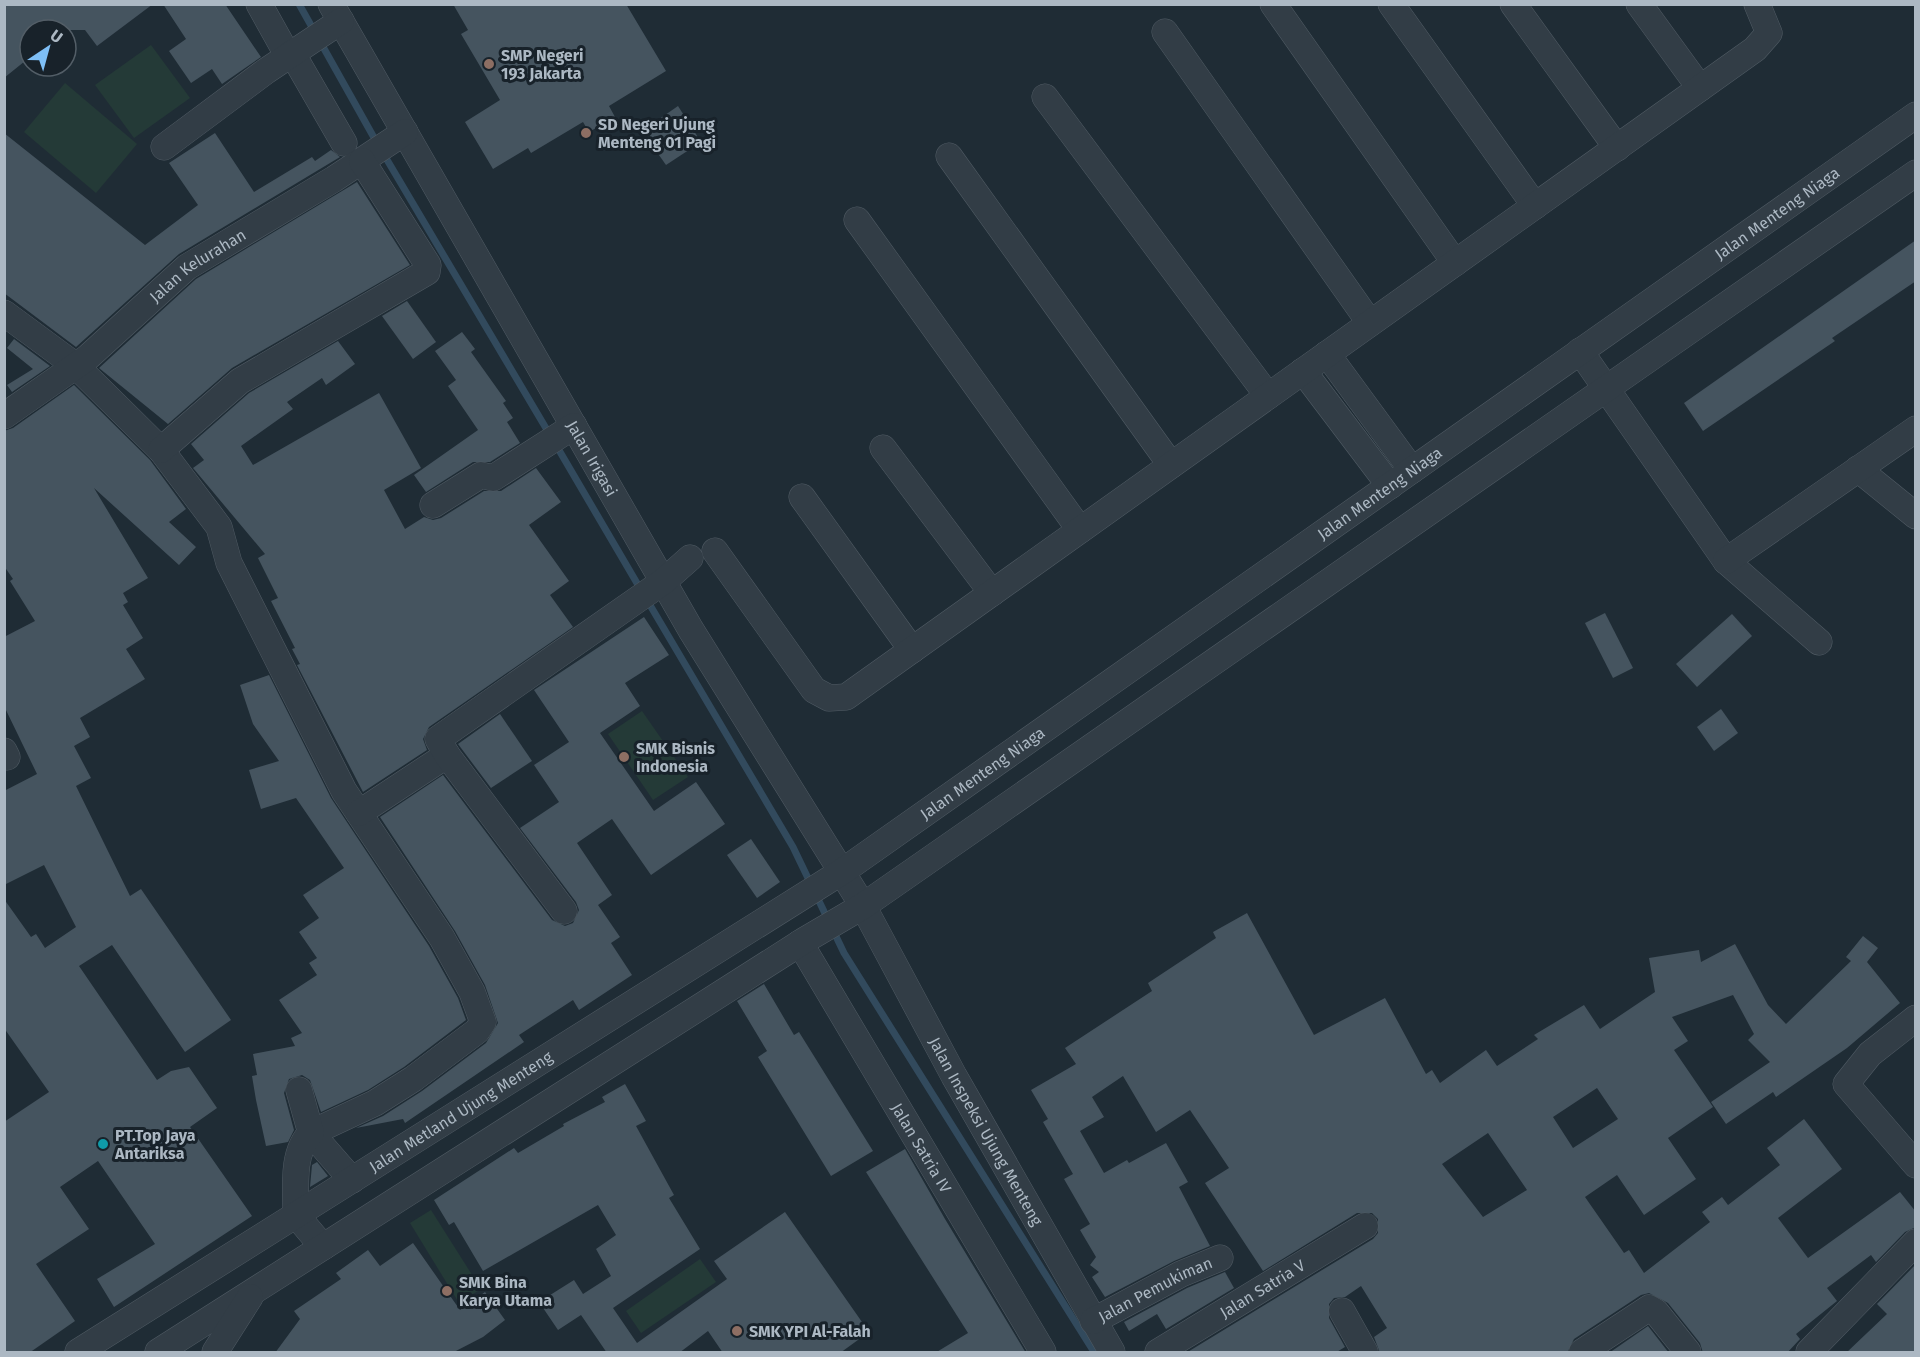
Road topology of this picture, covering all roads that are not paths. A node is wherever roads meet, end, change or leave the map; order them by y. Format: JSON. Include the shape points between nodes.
{"nodes":[{"id":1,"x":259,"y":4,"type":"edge"},
{"id":2,"x":1273,"y":4,"type":"edge"},
{"id":3,"x":1391,"y":4,"type":"edge"},
{"id":4,"x":1513,"y":4,"type":"edge"},
{"id":5,"x":1639,"y":4,"type":"edge"},
{"id":6,"x":1757,"y":4,"type":"edge"},
{"id":7,"x":333,"y":19,"type":"edge"},
{"id":8,"x":1165,"y":33,"type":"dead end"},
{"id":9,"x":292,"y":53,"type":"junction"},
{"id":10,"x":1700,"y":88,"type":"junction"},
{"id":11,"x":1045,"y":97,"type":"dead end"},
{"id":12,"x":1916,"y":115,"type":"edge"},
{"id":13,"x":400,"y":136,"type":"junction"},
{"id":14,"x":344,"y":143,"type":"dead end"},
{"id":15,"x":164,"y":147,"type":"dead end"},
{"id":16,"x":1617,"y":148,"type":"junction"},
{"id":17,"x":949,"y":156,"type":"dead end"},
{"id":18,"x":365,"y":158,"type":"junction"},
{"id":19,"x":1916,"y":173,"type":"edge"},
{"id":20,"x":1535,"y":206,"type":"junction"},
{"id":21,"x":857,"y":220,"type":"dead end"},
{"id":22,"x":1455,"y":263,"type":"junction"},
{"id":23,"x":4,"y":314,"type":"edge"},
{"id":24,"x":1370,"y":323,"type":"junction"},
{"id":25,"x":1580,"y":351,"type":"junction"},
{"id":26,"x":1327,"y":354,"type":"junction"},
{"id":27,"x":76,"y":366,"type":"junction"},
{"id":28,"x":1303,"y":371,"type":"junction"},
{"id":29,"x":1606,"y":388,"type":"junction"},
{"id":30,"x":1268,"y":396,"type":"junction"},
{"id":31,"x":4,"y":416,"type":"edge"},
{"id":32,"x":1916,"y":429,"type":"edge"},
{"id":33,"x":565,"y":431,"type":"junction"},
{"id":34,"x":883,"y":448,"type":"dead end"},
{"id":35,"x":161,"y":450,"type":"junction"},
{"id":36,"x":1171,"y":465,"type":"junction"},
{"id":37,"x":1858,"y":469,"type":"junction"},
{"id":38,"x":1412,"y":470,"type":"junction"},
{"id":39,"x":1390,"y":486,"type":"junction"},
{"id":40,"x":802,"y":497,"type":"dead end"},
{"id":41,"x":433,"y":505,"type":"dead end"},
{"id":42,"x":1916,"y":516,"type":"edge"},
{"id":43,"x":1080,"y":530,"type":"junction"},
{"id":44,"x":714,"y":551,"type":"dead end"},
{"id":45,"x":690,"y":558,"type":"dead end"},
{"id":46,"x":1726,"y":561,"type":"junction"},
{"id":47,"x":657,"y":585,"type":"junction"},
{"id":48,"x":992,"y":593,"type":"junction"},
{"id":49,"x":1820,"y":642,"type":"dead end"},
{"id":50,"x":912,"y":650,"type":"junction"},
{"id":51,"x":447,"y":755,"type":"junction"},
{"id":52,"x":359,"y":813,"type":"junction"},
{"id":53,"x":840,"y":872,"type":"junction"},
{"id":54,"x":860,"y":908,"type":"junction"},
{"id":55,"x":564,"y":911,"type":"dead end"},
{"id":56,"x":803,"y":941,"type":"junction"},
{"id":57,"x":1916,"y":1018,"type":"edge"},
{"id":58,"x":298,"y":1090,"type":"dead end"},
{"id":59,"x":311,"y":1133,"type":"junction"},
{"id":60,"x":1916,"y":1165,"type":"edge"},
{"id":61,"x":352,"y":1180,"type":"junction"},
{"id":62,"x":296,"y":1215,"type":"junction"},
{"id":63,"x":1365,"y":1226,"type":"dead end"},
{"id":64,"x":1916,"y":1242,"type":"edge"},
{"id":65,"x":323,"y":1247,"type":"junction"},
{"id":66,"x":1220,"y":1258,"type":"dead end"},
{"id":67,"x":252,"y":1292,"type":"junction"},
{"id":68,"x":1342,"y":1311,"type":"dead end"},
{"id":69,"x":1093,"y":1321,"type":"junction"},
{"id":70,"x":78,"y":1353,"type":"edge"},
{"id":71,"x":158,"y":1353,"type":"edge"},
{"id":72,"x":215,"y":1353,"type":"edge"},
{"id":73,"x":1043,"y":1353,"type":"edge"},
{"id":74,"x":1112,"y":1353,"type":"edge"},
{"id":75,"x":1158,"y":1353,"type":"edge"},
{"id":76,"x":1365,"y":1353,"type":"edge"},
{"id":77,"x":1582,"y":1353,"type":"edge"},
{"id":78,"x":1688,"y":1353,"type":"edge"},
{"id":79,"x":1809,"y":1353,"type":"edge"}],
"edges":[{"from":1,"to":9,"type":"street"},
{"from":2,"to":22,"type":"street"},
{"from":3,"to":20,"type":"street"},
{"from":4,"to":16,"type":"street"},
{"from":5,"to":10,"type":"street"},
{"from":6,"to":10,"type":"street","via":[[1769,33],[1755,49]]},
{"from":7,"to":9,"type":"street"},
{"from":7,"to":13,"type":"street","name":"Jalan Irigasi"},
{"from":8,"to":24,"type":"street"},
{"from":9,"to":14,"type":"street"},
{"from":9,"to":15,"type":"street"},
{"from":10,"to":16,"type":"street"},
{"from":11,"to":30,"type":"street"},
{"from":12,"to":25,"type":"street","name":"Jalan Menteng Niaga"},
{"from":13,"to":18,"type":"street","name":"Jalan Kelurahan"},
{"from":13,"to":33,"type":"street","name":"Jalan Irigasi"},
{"from":16,"to":20,"type":"street"},
{"from":17,"to":36,"type":"street"},
{"from":18,"to":27,"type":"street","name":"Jalan Kelurahan","via":[[187,267]]},
{"from":18,"to":35,"type":"street","via":[[428,265],[428,272],[240,381]]},
{"from":19,"to":29,"type":"street"},
{"from":20,"to":22,"type":"street"},
{"from":21,"to":43,"type":"street"},
{"from":22,"to":24,"type":"street"},
{"from":23,"to":27,"type":"street"},
{"from":24,"to":26,"type":"street"},
{"from":25,"to":29,"type":"street"},
{"from":25,"to":38,"type":"street","name":"Jalan Menteng Niaga"},
{"from":26,"to":28,"type":"street"},
{"from":26,"to":38,"type":"street"},
{"from":27,"to":31,"type":"street","name":"Jalan Kelurahan"},
{"from":27,"to":35,"type":"street"},
{"from":28,"to":30,"type":"street"},
{"from":28,"to":39,"type":"street"},
{"from":29,"to":46,"type":"street"},
{"from":29,"to":54,"type":"street"},
{"from":30,"to":36,"type":"street"},
{"from":32,"to":37,"type":"street"},
{"from":33,"to":41,"type":"street","via":[[493,478],[481,475]]},
{"from":33,"to":47,"type":"street","name":"Jalan Irigasi"},
{"from":34,"to":48,"type":"street"},
{"from":35,"to":52,"type":"street","via":[[219,527],[229,563],[329,762]]},
{"from":36,"to":43,"type":"street"},
{"from":37,"to":42,"type":"street"},
{"from":37,"to":46,"type":"street"},
{"from":38,"to":39,"type":"street","name":"Jalan Menteng Niaga"},
{"from":39,"to":53,"type":"street","name":"Jalan Menteng Niaga"},
{"from":40,"to":50,"type":"street"},
{"from":43,"to":48,"type":"street"},
{"from":44,"to":50,"type":"street","via":[[814,690],[829,698],[846,697]]},
{"from":45,"to":47,"type":"street"},
{"from":46,"to":49,"type":"street"},
{"from":47,"to":51,"type":"street","via":[[438,737]]},
{"from":47,"to":53,"type":"street","name":"Jalan Irigasi"},
{"from":48,"to":50,"type":"street"},
{"from":51,"to":52,"type":"street"},
{"from":51,"to":55,"type":"street"},
{"from":52,"to":59,"type":"street","via":[[442,938],[472,992],[483,1022],[413,1079],[375,1103]]},
{"from":53,"to":54,"type":"street","name":"Jalan Irigasi"},
{"from":53,"to":61,"type":"street","name":"Jalan Metland Ujung Menteng"},
{"from":54,"to":56,"type":"street"},
{"from":54,"to":69,"type":"street","name":"Jalan Inspeksi Ujung Menteng"},
{"from":56,"to":65,"type":"street"},
{"from":56,"to":73,"type":"street","name":"Jalan Satria IV"},
{"from":57,"to":60,"type":"street","via":[[1870,1054],[1846,1084]]},
{"from":58,"to":59,"type":"street"},
{"from":59,"to":61,"type":"street"},
{"from":59,"to":62,"type":"street","via":[[298,1161]]},
{"from":61,"to":62,"type":"street","name":"Jalan Metland Ujung Menteng"},
{"from":62,"to":65,"type":"street"},
{"from":62,"to":70,"type":"street","name":"Jalan Metland Ujung Menteng"},
{"from":63,"to":75,"type":"street","name":"Jalan Satria V"},
{"from":64,"to":79,"type":"street"},
{"from":65,"to":67,"type":"street"},
{"from":66,"to":69,"type":"street","name":"Jalan Pemukiman"},
{"from":67,"to":71,"type":"street"},
{"from":67,"to":72,"type":"street"},
{"from":68,"to":76,"type":"street"},
{"from":69,"to":74,"type":"street","name":"Jalan Inspeksi Ujung Menteng"},
{"from":77,"to":78,"type":"street","via":[[1649,1308]]}]}
